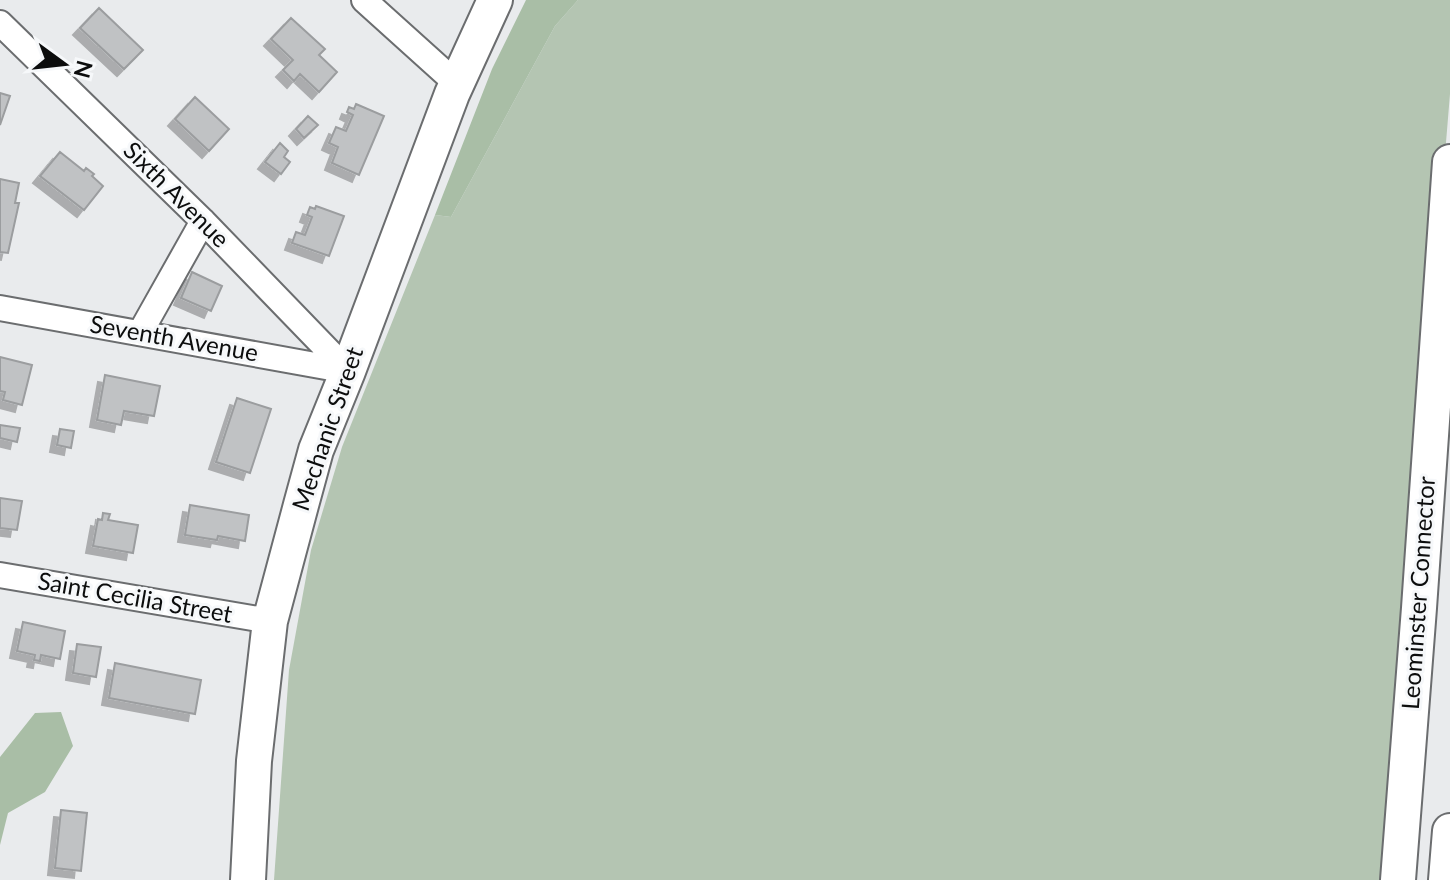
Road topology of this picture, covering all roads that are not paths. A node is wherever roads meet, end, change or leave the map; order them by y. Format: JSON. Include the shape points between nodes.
{"nodes":[{"id":1,"x":364,"y":0,"type":"edge"},
{"id":2,"x":495,"y":0,"type":"edge"},
{"id":3,"x":0,"y":23,"type":"edge"},
{"id":4,"x":456,"y":83,"type":"junction"},
{"id":5,"x":1450,"y":162,"type":"edge"},
{"id":6,"x":203,"y":221,"type":"junction"},
{"id":7,"x":0,"y":308,"type":"edge"},
{"id":8,"x":140,"y":333,"type":"junction"},
{"id":9,"x":348,"y":371,"type":"junction"},
{"id":10,"x":0,"y":575,"type":"edge"},
{"id":11,"x":270,"y":621,"type":"junction"},
{"id":12,"x":1450,"y":831,"type":"edge"},
{"id":13,"x":248,"y":880,"type":"edge"},
{"id":14,"x":1398,"y":880,"type":"edge"},
{"id":15,"x":1446,"y":880,"type":"edge"}],
"edges":[{"from":1,"to":4,"type":"street"},
{"from":2,"to":4,"type":"main road","name":"Mechanic Street"},
{"from":3,"to":6,"type":"street","name":"Sixth Avenue"},
{"from":4,"to":9,"type":"main road","name":"Mechanic Street"},
{"from":5,"to":14,"type":"main road","name":"Leominster Connector"},
{"from":6,"to":8,"type":"street"},
{"from":6,"to":9,"type":"street","name":"Sixth Avenue"},
{"from":7,"to":8,"type":"street","name":"Seventh Avenue"},
{"from":8,"to":9,"type":"street","name":"Seventh Avenue"},
{"from":9,"to":11,"type":"main road","name":"Mechanic Street","via":[[316,450]]},
{"from":10,"to":11,"type":"street","name":"Saint Cecilia Street"},
{"from":11,"to":13,"type":"main road","name":"Mechanic Street","via":[[254,761]]},
{"from":12,"to":15,"type":"main road"}]}
